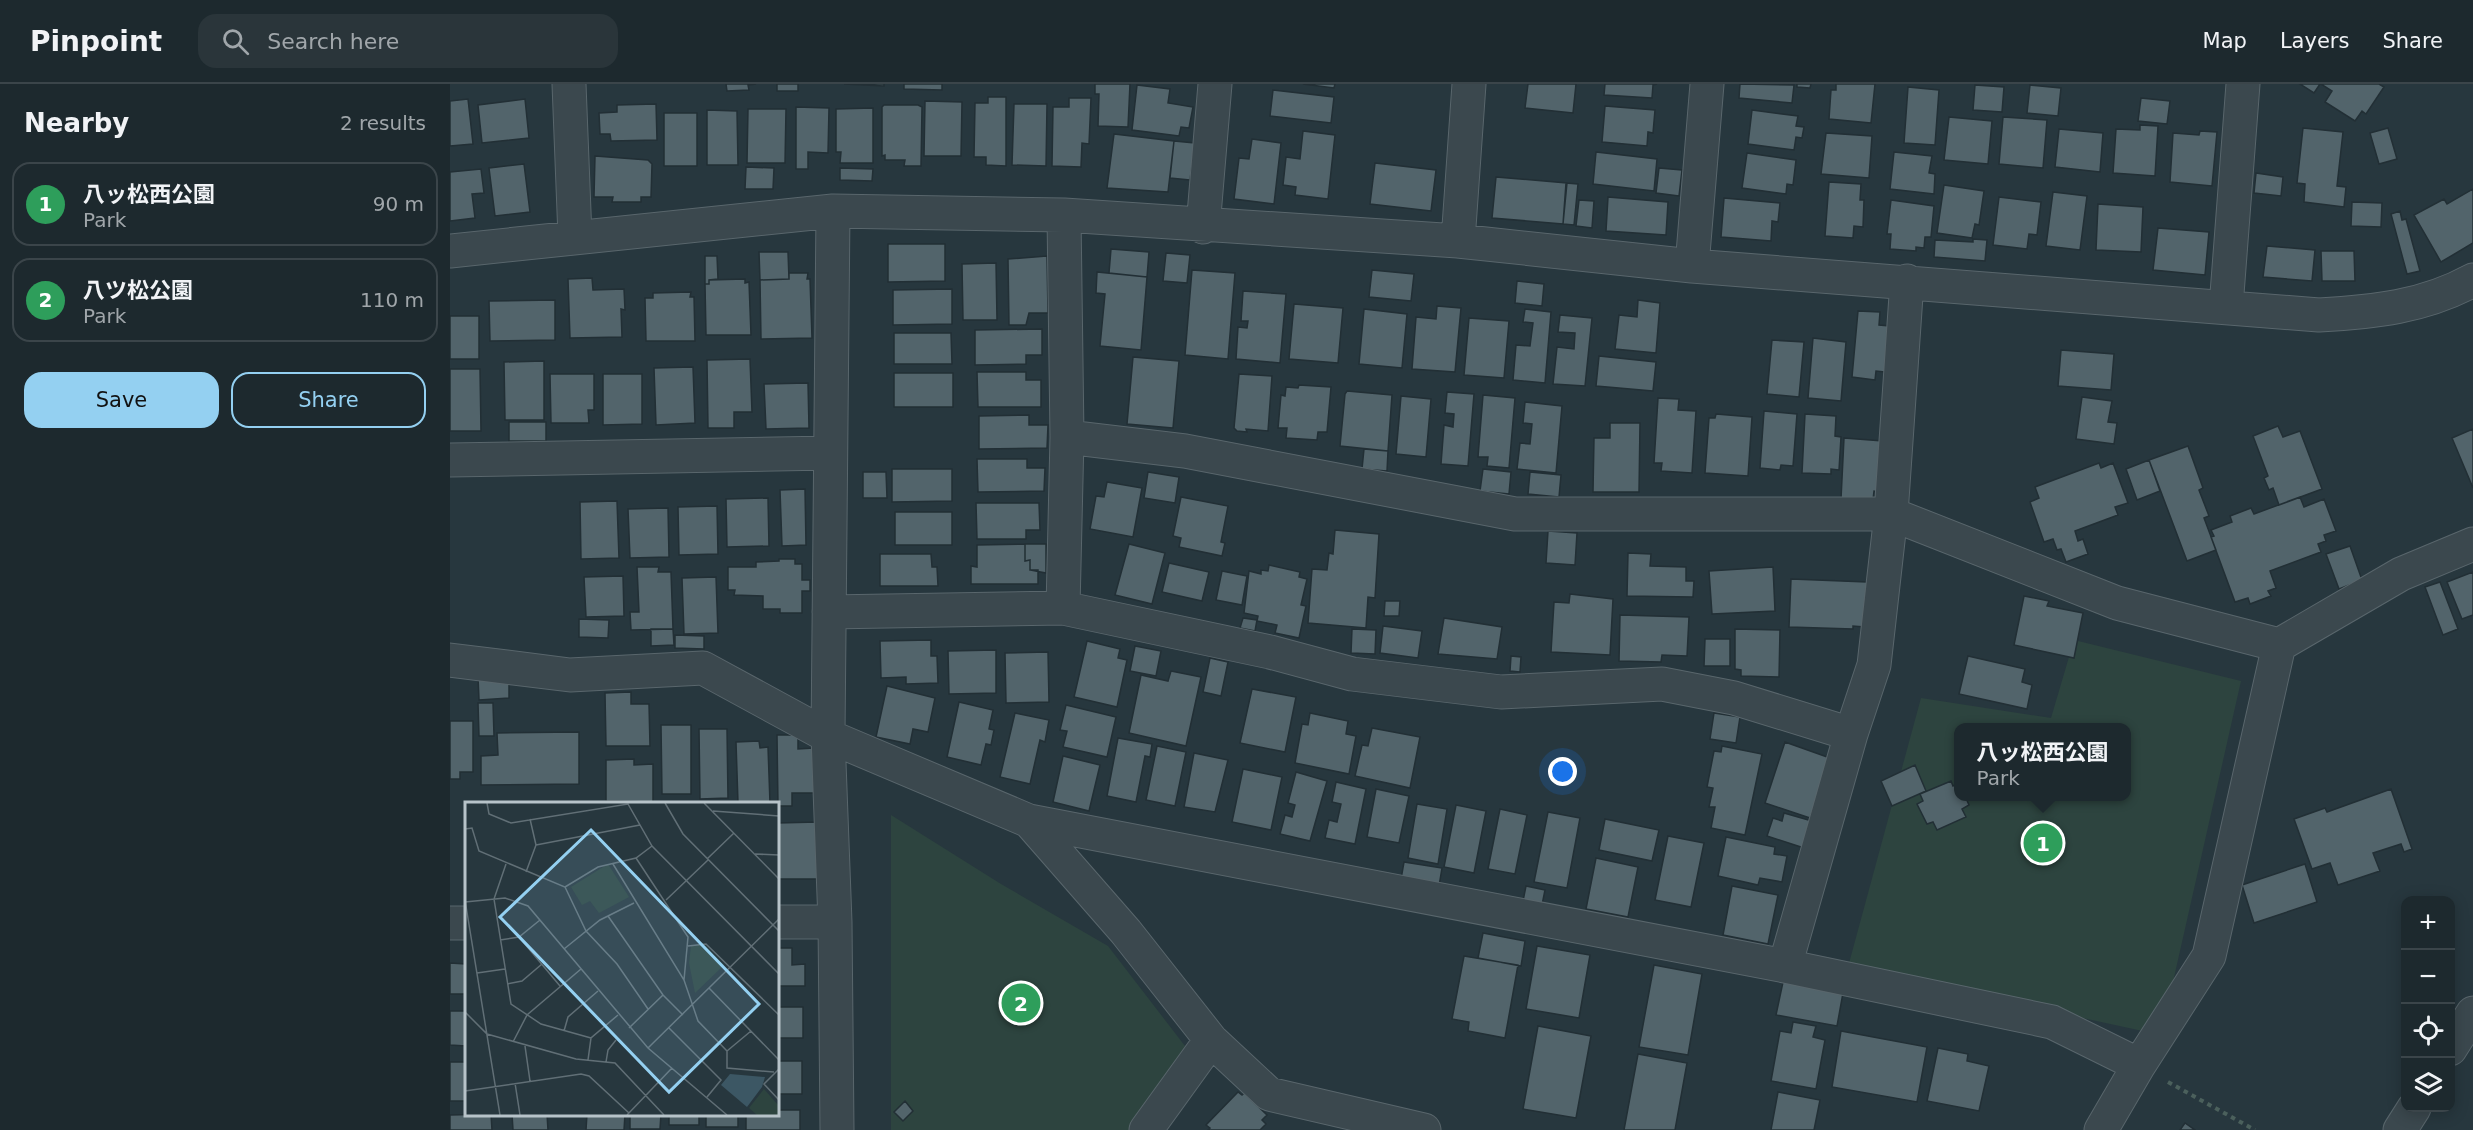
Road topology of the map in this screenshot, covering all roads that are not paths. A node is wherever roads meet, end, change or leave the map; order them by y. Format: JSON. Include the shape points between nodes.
{"nodes":[{"id":1,"x":569,"y":84,"type":"edge"},
{"id":2,"x":1215,"y":84,"type":"edge"},
{"id":3,"x":1469,"y":84,"type":"edge"},
{"id":4,"x":1707,"y":84,"type":"edge"},
{"id":5,"x":2243,"y":84,"type":"edge"},
{"id":6,"x":833,"y":211,"type":"junction"},
{"id":7,"x":1064,"y":215,"type":"junction"},
{"id":8,"x":1203,"y":226,"type":"junction"},
{"id":9,"x":575,"y":237,"type":"junction"},
{"id":10,"x":1458,"y":241,"type":"junction"},
{"id":11,"x":450,"y":251,"type":"edge"},
{"id":12,"x":1692,"y":266,"type":"junction"},
{"id":13,"x":2473,"y":280,"type":"edge"},
{"id":14,"x":1907,"y":281,"type":"junction"},
{"id":15,"x":2226,"y":307,"type":"junction"},
{"id":16,"x":1067,"y":437,"type":"junction"},
{"id":17,"x":831,"y":453,"type":"junction"},
{"id":18,"x":450,"y":460,"type":"edge"},
{"id":19,"x":1891,"y":514,"type":"junction"},
{"id":20,"x":2473,"y":544,"type":"edge"},
{"id":21,"x":1063,"y":608,"type":"junction"},
{"id":22,"x":829,"y":612,"type":"junction"},
{"id":23,"x":2279,"y":645,"type":"junction"},
{"id":24,"x":450,"y":660,"type":"edge"},
{"id":25,"x":1851,"y":734,"type":"junction"},
{"id":26,"x":828,"y":736,"type":"junction"},
{"id":27,"x":1029,"y":821,"type":"junction"},
{"id":28,"x":835,"y":921,"type":"junction"},
{"id":29,"x":465,"y":922,"type":"edge"},
{"id":30,"x":778,"y":922,"type":"edge"},
{"id":31,"x":450,"y":923,"type":"edge"},
{"id":32,"x":1785,"y":966,"type":"junction"},
{"id":33,"x":2473,"y":1013,"type":"edge"},
{"id":34,"x":1211,"y":1040,"type":"junction"},
{"id":35,"x":2455,"y":1042,"type":"edge"},
{"id":36,"x":2139,"y":1065,"type":"junction"},
{"id":37,"x":2411,"y":1112,"type":"edge"},
{"id":38,"x":837,"y":1130,"type":"edge"},
{"id":39,"x":1146,"y":1130,"type":"edge"},
{"id":40,"x":1424,"y":1130,"type":"edge"},
{"id":41,"x":2101,"y":1130,"type":"edge"},
{"id":42,"x":2400,"y":1130,"type":"edge"}],
"edges":[{"from":1,"to":9,"type":"street"},
{"from":2,"to":8,"type":"street"},
{"from":3,"to":10,"type":"street"},
{"from":4,"to":12,"type":"street"},
{"from":5,"to":15,"type":"street"},
{"from":6,"to":7,"type":"street"},
{"from":6,"to":9,"type":"street"},
{"from":6,"to":17,"type":"street"},
{"from":7,"to":8,"type":"street"},
{"from":7,"to":16,"type":"street"},
{"from":8,"to":10,"type":"street"},
{"from":9,"to":11,"type":"street"},
{"from":10,"to":12,"type":"street"},
{"from":12,"to":14,"type":"street"},
{"from":13,"to":15,"type":"street","via":[[2380,312],[2319,315]]},
{"from":14,"to":15,"type":"street"},
{"from":14,"to":19,"type":"street"},
{"from":16,"to":19,"type":"street","via":[[1185,451],[1515,514]]},
{"from":16,"to":21,"type":"street"},
{"from":17,"to":18,"type":"street"},
{"from":17,"to":22,"type":"street"},
{"from":19,"to":23,"type":"street","via":[[2117,603]]},
{"from":19,"to":25,"type":"street","via":[[1874,665]]},
{"from":20,"to":23,"type":"street","via":[[2401,574]]},
{"from":21,"to":22,"type":"street"},
{"from":21,"to":25,"type":"street","via":[[1270,652],[1352,674],[1501,692],[1662,684],[1734,698]]},
{"from":22,"to":26,"type":"street"},
{"from":23,"to":36,"type":"street","via":[[2209,956]]},
{"from":24,"to":26,"type":"street","via":[[570,675],[703,668]]},
{"from":25,"to":32,"type":"street"},
{"from":26,"to":27,"type":"street"},
{"from":26,"to":28,"type":"street"},
{"from":27,"to":32,"type":"street"},
{"from":27,"to":34,"type":"street","via":[[1126,932]]},
{"from":28,"to":30,"type":"street"},
{"from":28,"to":38,"type":"street"},
{"from":29,"to":31,"type":"street"},
{"from":32,"to":36,"type":"street","via":[[2052,1022]]},
{"from":33,"to":35,"type":"street"},
{"from":34,"to":39,"type":"street"},
{"from":34,"to":40,"type":"street","via":[[1269,1094]]},
{"from":36,"to":41,"type":"street"},
{"from":37,"to":42,"type":"street"}]}
